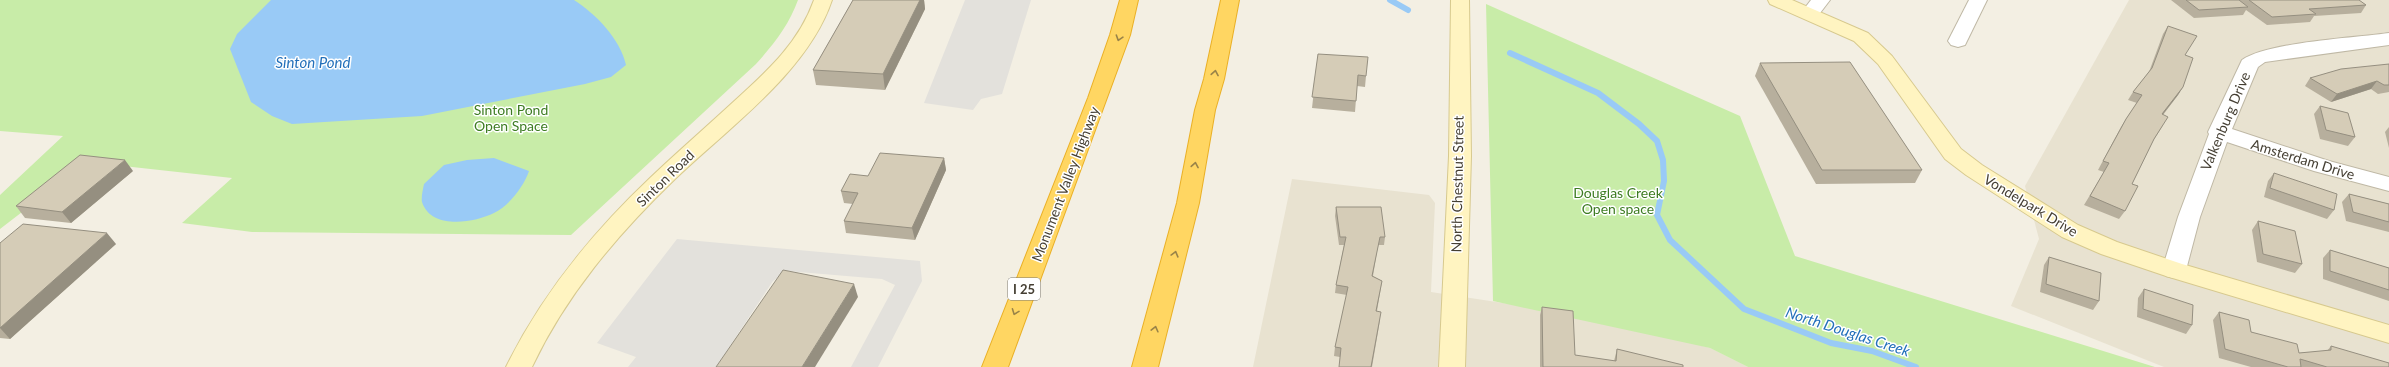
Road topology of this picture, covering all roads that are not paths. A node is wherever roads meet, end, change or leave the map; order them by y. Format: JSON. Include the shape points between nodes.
{"nodes":[{"id":1,"x":823,"y":0,"type":"edge"},
{"id":2,"x":1129,"y":0,"type":"edge"},
{"id":3,"x":1230,"y":0,"type":"edge"},
{"id":4,"x":1460,"y":0,"type":"edge"},
{"id":5,"x":1777,"y":0,"type":"edge"},
{"id":6,"x":1978,"y":0,"type":"edge"},
{"id":7,"x":1816,"y":7,"type":"edge"},
{"id":8,"x":1958,"y":41,"type":"dead end"},
{"id":9,"x":2386,"y":41,"type":"edge"},
{"id":10,"x":2218,"y":132,"type":"junction"},
{"id":11,"x":2389,"y":184,"type":"edge"},
{"id":12,"x":2174,"y":270,"type":"junction"},
{"id":13,"x":2389,"y":334,"type":"edge"},
{"id":14,"x":519,"y":367,"type":"edge"},
{"id":15,"x":995,"y":367,"type":"edge"},
{"id":16,"x":1146,"y":367,"type":"edge"},
{"id":17,"x":1452,"y":367,"type":"edge"}],
"edges":[{"from":1,"to":14,"type":"street","name":"Sinton Road","via":[[811,31],[787,62],[655,185],[585,260],[558,296]]},
{"from":2,"to":15,"type":"highway","name":"Monument Valley Highway","number":"I 25","one_way":true,"via":[[1098,98]]},
{"from":16,"to":3,"type":"highway","one_way":true,"via":[[1188,203],[1205,110]]},
{"from":4,"to":17,"type":"street","name":"North Chestnut Street","via":[[1460,156]]},
{"from":5,"to":7,"type":"street","name":"Vondelpark Drive"},
{"from":6,"to":8,"type":"street"},
{"from":7,"to":12,"type":"street","name":"Vondelpark Drive","via":[[1873,47],[1885,60],[1939,138],[1953,154],[1974,170],[2070,230],[2109,248]]},
{"from":9,"to":10,"type":"street","name":"Valkenburg Drive","via":[[2259,57],[2249,64]]},
{"from":10,"to":11,"type":"street","name":"Amsterdam Drive","via":[[2322,166]]},
{"from":10,"to":12,"type":"street","name":"Valkenburg Drive","via":[[2188,217]]},
{"from":12,"to":13,"type":"street","name":"Vondelpark Drive"}]}
